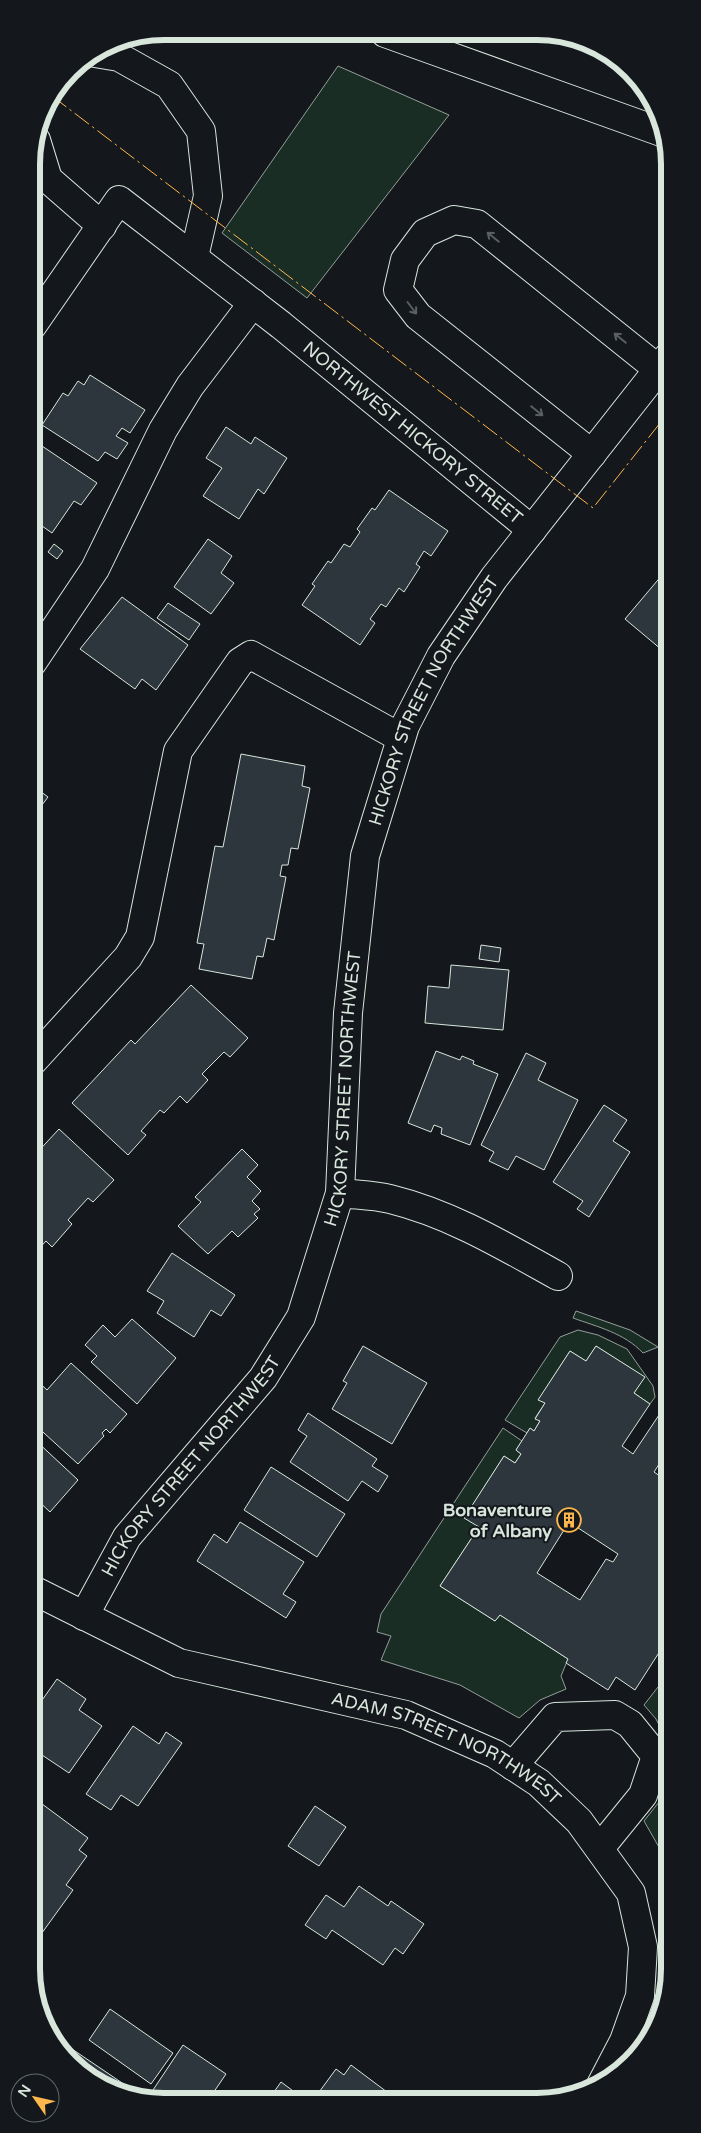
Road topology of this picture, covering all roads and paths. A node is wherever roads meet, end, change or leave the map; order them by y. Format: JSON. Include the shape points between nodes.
{"nodes":[{"id":1,"x":405,"y":40,"type":"edge"},
{"id":2,"x":106,"y":55,"type":"edge"},
{"id":3,"x":656,"y":130,"type":"edge"},
{"id":4,"x":40,"y":154,"type":"edge"},
{"id":5,"x":102,"y":226,"type":"junction"},
{"id":6,"x":194,"y":258,"type":"junction"},
{"id":7,"x":253,"y":304,"type":"junction"},
{"id":8,"x":40,"y":315,"type":"edge"},
{"id":9,"x":661,"y":362,"type":"edge"},
{"id":10,"x":661,"y":366,"type":"edge"},
{"id":11,"x":592,"y":454,"type":"junction"},
{"id":12,"x":532,"y":530,"type":"junction"},
{"id":13,"x":40,"y":651,"type":"edge"},
{"id":14,"x":401,"y":738,"type":"junction"},
{"id":15,"x":40,"y":1053,"type":"edge"},
{"id":16,"x":340,"y":1193,"type":"junction"},
{"id":17,"x":558,"y":1276,"type":"dead end"},
{"id":18,"x":40,"y":1594,"type":"edge"},
{"id":19,"x":84,"y":1616,"type":"junction"},
{"id":20,"x":513,"y":1766,"type":"junction"},
{"id":21,"x":600,"y":1848,"type":"junction"},
{"id":22,"x":611,"y":2068,"type":"edge"}],
"edges":[{"from":1,"to":3,"type":"street"},
{"from":2,"to":6,"type":"street","via":[[119,57],[169,85],[201,131],[208,196]]},
{"from":4,"to":5,"type":"street","via":[[48,179]]},
{"from":5,"to":6,"type":"street","name":"NORTHWEST HICKORY STREET","via":[[119,200]]},
{"from":5,"to":8,"type":"street"},
{"from":6,"to":7,"type":"street","name":"NORTHWEST HICKORY STREET"},
{"from":7,"to":12,"type":"street","name":"NORTHWEST HICKORY STREET"},
{"from":7,"to":13,"type":"street","via":[[190,386],[163,430],[95,569]]},
{"from":9,"to":11,"type":"street","one_way":true,"via":[[477,224],[454,220],[425,233],[405,260],[398,290],[418,316]]},
{"from":10,"to":11,"type":"street","name":"NORTHWEST HICKORY STREET"},
{"from":11,"to":12,"type":"street","name":"NORTHWEST HICKORY STREET"},
{"from":12,"to":14,"type":"street","name":"HICKORY STREET NORTHWEST","via":[[494,578],[441,656]]},
{"from":14,"to":15,"type":"street","via":[[251,654],[240,662],[178,751],[140,937],[128,957]]},
{"from":14,"to":16,"type":"street","name":"HICKORY STREET NORTHWEST","via":[[365,856],[348,1013]]},
{"from":16,"to":17,"type":"street","via":[[389,1199],[436,1214],[477,1231]]},
{"from":16,"to":19,"type":"street","name":"HICKORY STREET NORTHWEST","via":[[301,1317],[262,1378],[127,1538]]},
{"from":18,"to":19,"type":"street","name":"ADAM STREET NORTHWEST"},
{"from":19,"to":20,"type":"street","name":"ADAM STREET NORTHWEST","via":[[179,1663],[406,1715],[494,1754]]},
{"from":20,"to":21,"type":"street","name":"ADAM STREET NORTHWEST","via":[[539,1783],[579,1821]]},
{"from":20,"to":21,"type":"street","via":[[556,1717],[615,1715],[630,1724],[656,1756],[643,1795]]},
{"from":21,"to":22,"type":"street","name":"ADAM STREET NORTHWEST","via":[[631,1893],[643,1947],[640,1996]]}]}
